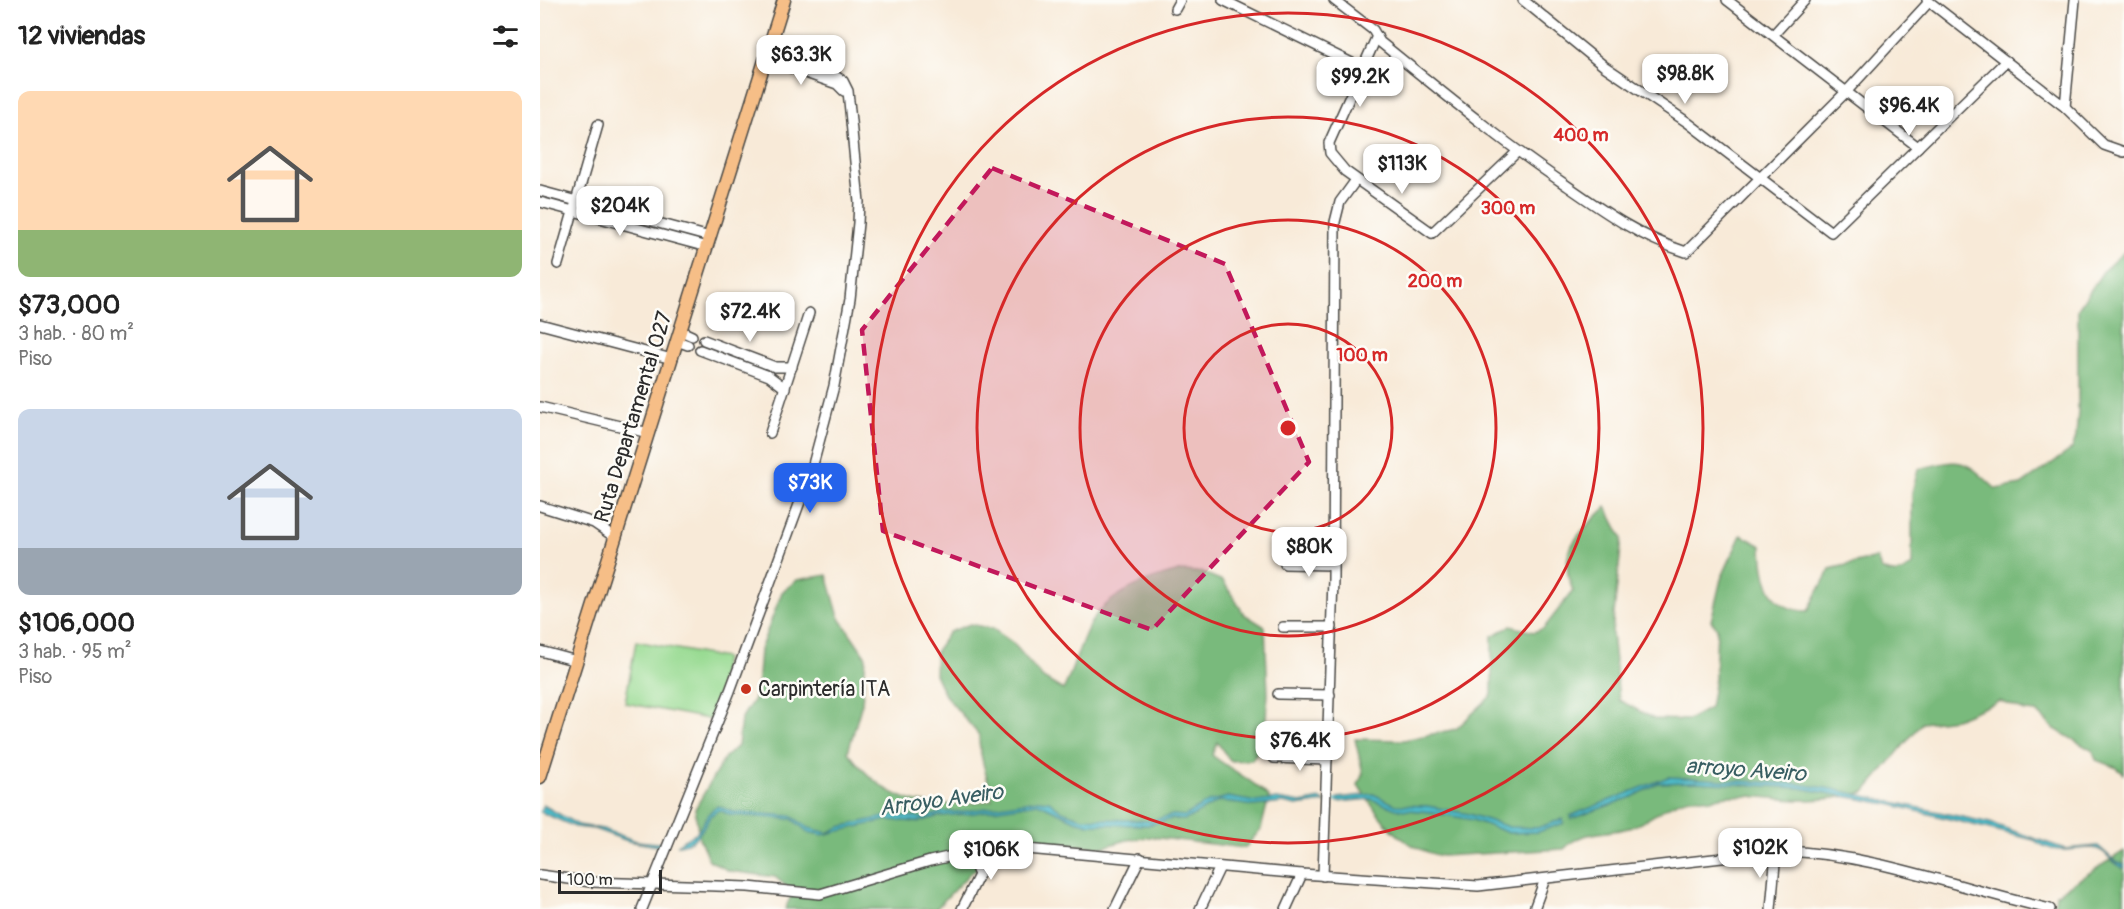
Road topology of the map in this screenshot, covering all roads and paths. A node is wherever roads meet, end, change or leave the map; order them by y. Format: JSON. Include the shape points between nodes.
{"nodes":[{"id":1,"x":784,"y":0,"type":"edge"},
{"id":2,"x":1223,"y":0,"type":"edge"},
{"id":3,"x":1334,"y":0,"type":"edge"},
{"id":4,"x":1523,"y":0,"type":"edge"},
{"id":5,"x":1728,"y":0,"type":"edge"},
{"id":6,"x":1805,"y":0,"type":"edge"},
{"id":7,"x":2075,"y":0,"type":"edge"},
{"id":8,"x":1928,"y":1,"type":"edge"},
{"id":9,"x":1774,"y":34,"type":"junction"},
{"id":10,"x":1377,"y":36,"type":"junction"},
{"id":11,"x":767,"y":55,"type":"junction"},
{"id":12,"x":2006,"y":61,"type":"junction"},
{"id":13,"x":1364,"y":69,"type":"junction"},
{"id":14,"x":1847,"y":92,"type":"junction"},
{"id":15,"x":2065,"y":107,"type":"junction"},
{"id":16,"x":598,"y":125,"type":"dead end"},
{"id":17,"x":1918,"y":147,"type":"junction"},
{"id":18,"x":1517,"y":152,"type":"junction"},
{"id":19,"x":2124,"y":152,"type":"edge"},
{"id":20,"x":1761,"y":178,"type":"junction"},
{"id":21,"x":1356,"y":180,"type":"junction"},
{"id":22,"x":540,"y":191,"type":"edge"},
{"id":23,"x":540,"y":202,"type":"edge"},
{"id":24,"x":575,"y":206,"type":"junction"},
{"id":25,"x":709,"y":242,"type":"junction"},
{"id":26,"x":558,"y":264,"type":"dead end"},
{"id":27,"x":809,"y":313,"type":"dead end"},
{"id":28,"x":540,"y":324,"type":"edge"},
{"id":29,"x":704,"y":340,"type":"dead end"},
{"id":30,"x":700,"y":350,"type":"dead end"},
{"id":31,"x":672,"y":359,"type":"junction"},
{"id":32,"x":792,"y":367,"type":"junction"},
{"id":33,"x":785,"y":388,"type":"junction"},
{"id":34,"x":540,"y":407,"type":"edge"},
{"id":35,"x":649,"y":433,"type":"junction"},
{"id":36,"x":770,"y":433,"type":"dead end"},
{"id":37,"x":540,"y":506,"type":"edge"},
{"id":38,"x":616,"y":538,"type":"junction"},
{"id":39,"x":1285,"y":564,"type":"dead end"},
{"id":40,"x":1334,"y":565,"type":"junction"},
{"id":41,"x":1283,"y":627,"type":"dead end"},
{"id":42,"x":1332,"y":627,"type":"junction"},
{"id":43,"x":540,"y":651,"type":"edge"},
{"id":44,"x":577,"y":661,"type":"junction"},
{"id":45,"x":1278,"y":694,"type":"dead end"},
{"id":46,"x":1330,"y":695,"type":"junction"},
{"id":47,"x":1274,"y":758,"type":"dead end"},
{"id":48,"x":1328,"y":760,"type":"junction"},
{"id":49,"x":540,"y":777,"type":"edge"},
{"id":50,"x":970,"y":852,"type":"junction"},
{"id":51,"x":1776,"y":852,"type":"junction"},
{"id":52,"x":1140,"y":858,"type":"junction"},
{"id":53,"x":1220,"y":867,"type":"junction"},
{"id":54,"x":1302,"y":874,"type":"junction"},
{"id":55,"x":540,"y":875,"type":"edge"},
{"id":56,"x":1323,"y":876,"type":"junction"},
{"id":57,"x":1545,"y":879,"type":"junction"},
{"id":58,"x":653,"y":884,"type":"junction"},
{"id":59,"x":642,"y":909,"type":"edge"},
{"id":60,"x":962,"y":909,"type":"edge"},
{"id":61,"x":1115,"y":909,"type":"edge"},
{"id":62,"x":1200,"y":909,"type":"edge"},
{"id":63,"x":1286,"y":909,"type":"edge"},
{"id":64,"x":1534,"y":909,"type":"edge"},
{"id":65,"x":1771,"y":909,"type":"edge"},
{"id":66,"x":2050,"y":909,"type":"edge"}],
"edges":[{"from":1,"to":11,"type":"main road","name":"Ruta Departamental 027"},
{"from":2,"to":13,"type":"street"},
{"from":3,"to":10,"type":"street"},
{"from":4,"to":20,"type":"street","via":[[1604,66]]},
{"from":5,"to":9,"type":"street"},
{"from":6,"to":9,"type":"street"},
{"from":7,"to":15,"type":"street"},
{"from":8,"to":12,"type":"street"},
{"from":8,"to":14,"type":"street"},
{"from":9,"to":14,"type":"street"},
{"from":10,"to":13,"type":"street"},
{"from":10,"to":18,"type":"street"},
{"from":11,"to":25,"type":"main road","name":"Ruta Departamental 027"},
{"from":11,"to":58,"type":"street","via":[[837,84],[848,95],[859,202],[850,299],[834,386],[811,472]]},
{"from":12,"to":15,"type":"street"},
{"from":12,"to":17,"type":"street"},
{"from":13,"to":21,"type":"street","via":[[1329,143],[1333,159]]},
{"from":14,"to":17,"type":"street"},
{"from":14,"to":20,"type":"street"},
{"from":15,"to":19,"type":"street","via":[[2104,145]]},
{"from":16,"to":24,"type":"street"},
{"from":17,"to":20,"type":"street","via":[[1831,232]]},
{"from":18,"to":20,"type":"street","via":[[1630,228],[1652,241],[1686,252]]},
{"from":18,"to":21,"type":"street","via":[[1432,233]]},
{"from":21,"to":40,"type":"street","via":[[1340,202],[1335,222]]},
{"from":22,"to":24,"type":"street"},
{"from":23,"to":24,"type":"street"},
{"from":24,"to":25,"type":"street"},
{"from":24,"to":26,"type":"street"},
{"from":25,"to":31,"type":"main road","name":"Ruta Departamental 027","via":[[685,338]]},
{"from":27,"to":32,"type":"street"},
{"from":28,"to":31,"type":"street"},
{"from":29,"to":32,"type":"street","via":[[776,367]]},
{"from":30,"to":33,"type":"street","via":[[769,376]]},
{"from":31,"to":35,"type":"main road","name":"Ruta Departamental 027"},
{"from":32,"to":33,"type":"street"},
{"from":33,"to":36,"type":"street"},
{"from":34,"to":35,"type":"street"},
{"from":35,"to":38,"type":"main road","name":"Ruta Departamental 027"},
{"from":37,"to":38,"type":"street","via":[[594,523]]},
{"from":38,"to":44,"type":"main road","name":"Ruta Departamental 027"},
{"from":39,"to":40,"type":"street"},
{"from":40,"to":42,"type":"street"},
{"from":41,"to":42,"type":"street"},
{"from":42,"to":46,"type":"street"},
{"from":43,"to":44,"type":"street"},
{"from":44,"to":49,"type":"main road","name":"Ruta Departamental 027"},
{"from":45,"to":46,"type":"street"},
{"from":46,"to":48,"type":"street"},
{"from":47,"to":48,"type":"street"},
{"from":48,"to":56,"type":"street"},
{"from":50,"to":52,"type":"street","via":[[1016,848]]},
{"from":50,"to":58,"type":"street","via":[[820,894]]},
{"from":50,"to":60,"type":"street","via":[[979,875]]},
{"from":51,"to":57,"type":"street"},
{"from":51,"to":65,"type":"street"},
{"from":51,"to":66,"type":"street","via":[[1816,852],[1864,860]]},
{"from":52,"to":53,"type":"street"},
{"from":52,"to":61,"type":"street"},
{"from":53,"to":54,"type":"street"},
{"from":53,"to":62,"type":"street"},
{"from":54,"to":56,"type":"street"},
{"from":54,"to":63,"type":"street"},
{"from":55,"to":58,"type":"street"},
{"from":56,"to":57,"type":"street","via":[[1478,886]]},
{"from":57,"to":64,"type":"street"},
{"from":58,"to":59,"type":"street"}]}
